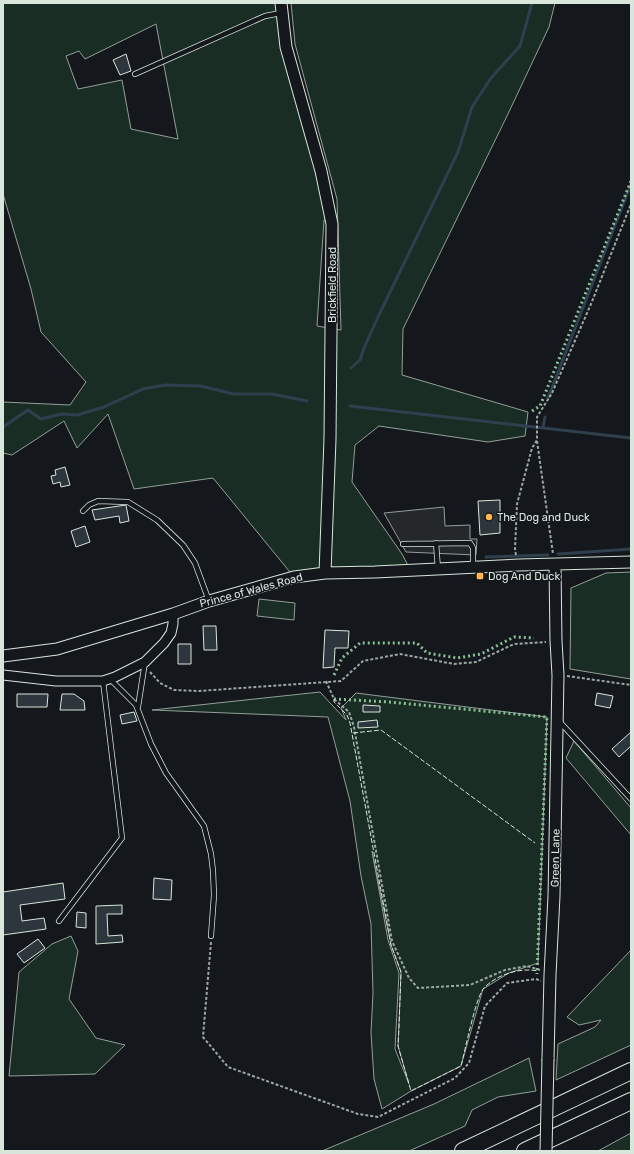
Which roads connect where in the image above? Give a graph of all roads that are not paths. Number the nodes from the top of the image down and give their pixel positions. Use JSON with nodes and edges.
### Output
{"nodes":[{"id":1,"x":281,"y":8,"type":"edge"},
{"id":2,"x":135,"y":74,"type":"dead end"},
{"id":3,"x":83,"y":511,"type":"dead end"},
{"id":4,"x":436,"y":543,"type":"junction"},
{"id":5,"x":404,"y":544,"type":"dead end"},
{"id":6,"x":631,"y":562,"type":"edge"},
{"id":7,"x":554,"y":565,"type":"junction"},
{"id":8,"x":473,"y":567,"type":"junction"},
{"id":9,"x":438,"y":569,"type":"junction"},
{"id":10,"x":325,"y":572,"type":"junction"},
{"id":11,"x":209,"y":601,"type":"junction"},
{"id":12,"x":173,"y":614,"type":"junction"},
{"id":13,"x":3,"y":656,"type":"edge"},
{"id":14,"x":145,"y":662,"type":"junction"},
{"id":15,"x":3,"y":675,"type":"edge"},
{"id":16,"x":106,"y":680,"type":"junction"},
{"id":17,"x":138,"y":707,"type":"junction"},
{"id":18,"x":557,"y":718,"type":"junction"},
{"id":19,"x":631,"y":799,"type":"edge"},
{"id":20,"x":59,"y":921,"type":"dead end"},
{"id":21,"x":211,"y":936,"type":"road end"},
{"id":22,"x":631,"y":1071,"type":"edge"},
{"id":23,"x":631,"y":1101,"type":"edge"},
{"id":24,"x":463,"y":1151,"type":"edge"},
{"id":25,"x":525,"y":1151,"type":"edge"},
{"id":26,"x":546,"y":1151,"type":"edge"}],
"edges":[{"from":1,"to":2,"type":"lane"},
{"from":1,"to":10,"type":"street","name":"Brickfield Road"},
{"from":3,"to":11,"type":"lane"},
{"from":4,"to":5,"type":"lane"},
{"from":4,"to":8,"type":"lane"},
{"from":4,"to":9,"type":"lane"},
{"from":6,"to":7,"type":"street","name":"Prince of Wales Road"},
{"from":7,"to":8,"type":"street","name":"Prince of Wales Road"},
{"from":7,"to":18,"type":"street","name":"Green Lane"},
{"from":8,"to":9,"type":"street","name":"Prince of Wales Road"},
{"from":9,"to":10,"type":"street","name":"Prince of Wales Road"},
{"from":10,"to":11,"type":"street","name":"Prince of Wales Road"},
{"from":11,"to":12,"type":"street","name":"Prince of Wales Road"},
{"from":12,"to":13,"type":"street","name":"Prince of Wales Road"},
{"from":12,"to":14,"type":"street"},
{"from":14,"to":16,"type":"street"},
{"from":14,"to":17,"type":"lane"},
{"from":15,"to":16,"type":"street"},
{"from":16,"to":17,"type":"lane"},
{"from":16,"to":20,"type":"lane"},
{"from":17,"to":21,"type":"lane"},
{"from":18,"to":19,"type":"lane"},
{"from":18,"to":26,"type":"street","name":"Green Lane","bridge":true},
{"from":22,"to":24,"type":"highway"},
{"from":23,"to":25,"type":"highway"}]}
